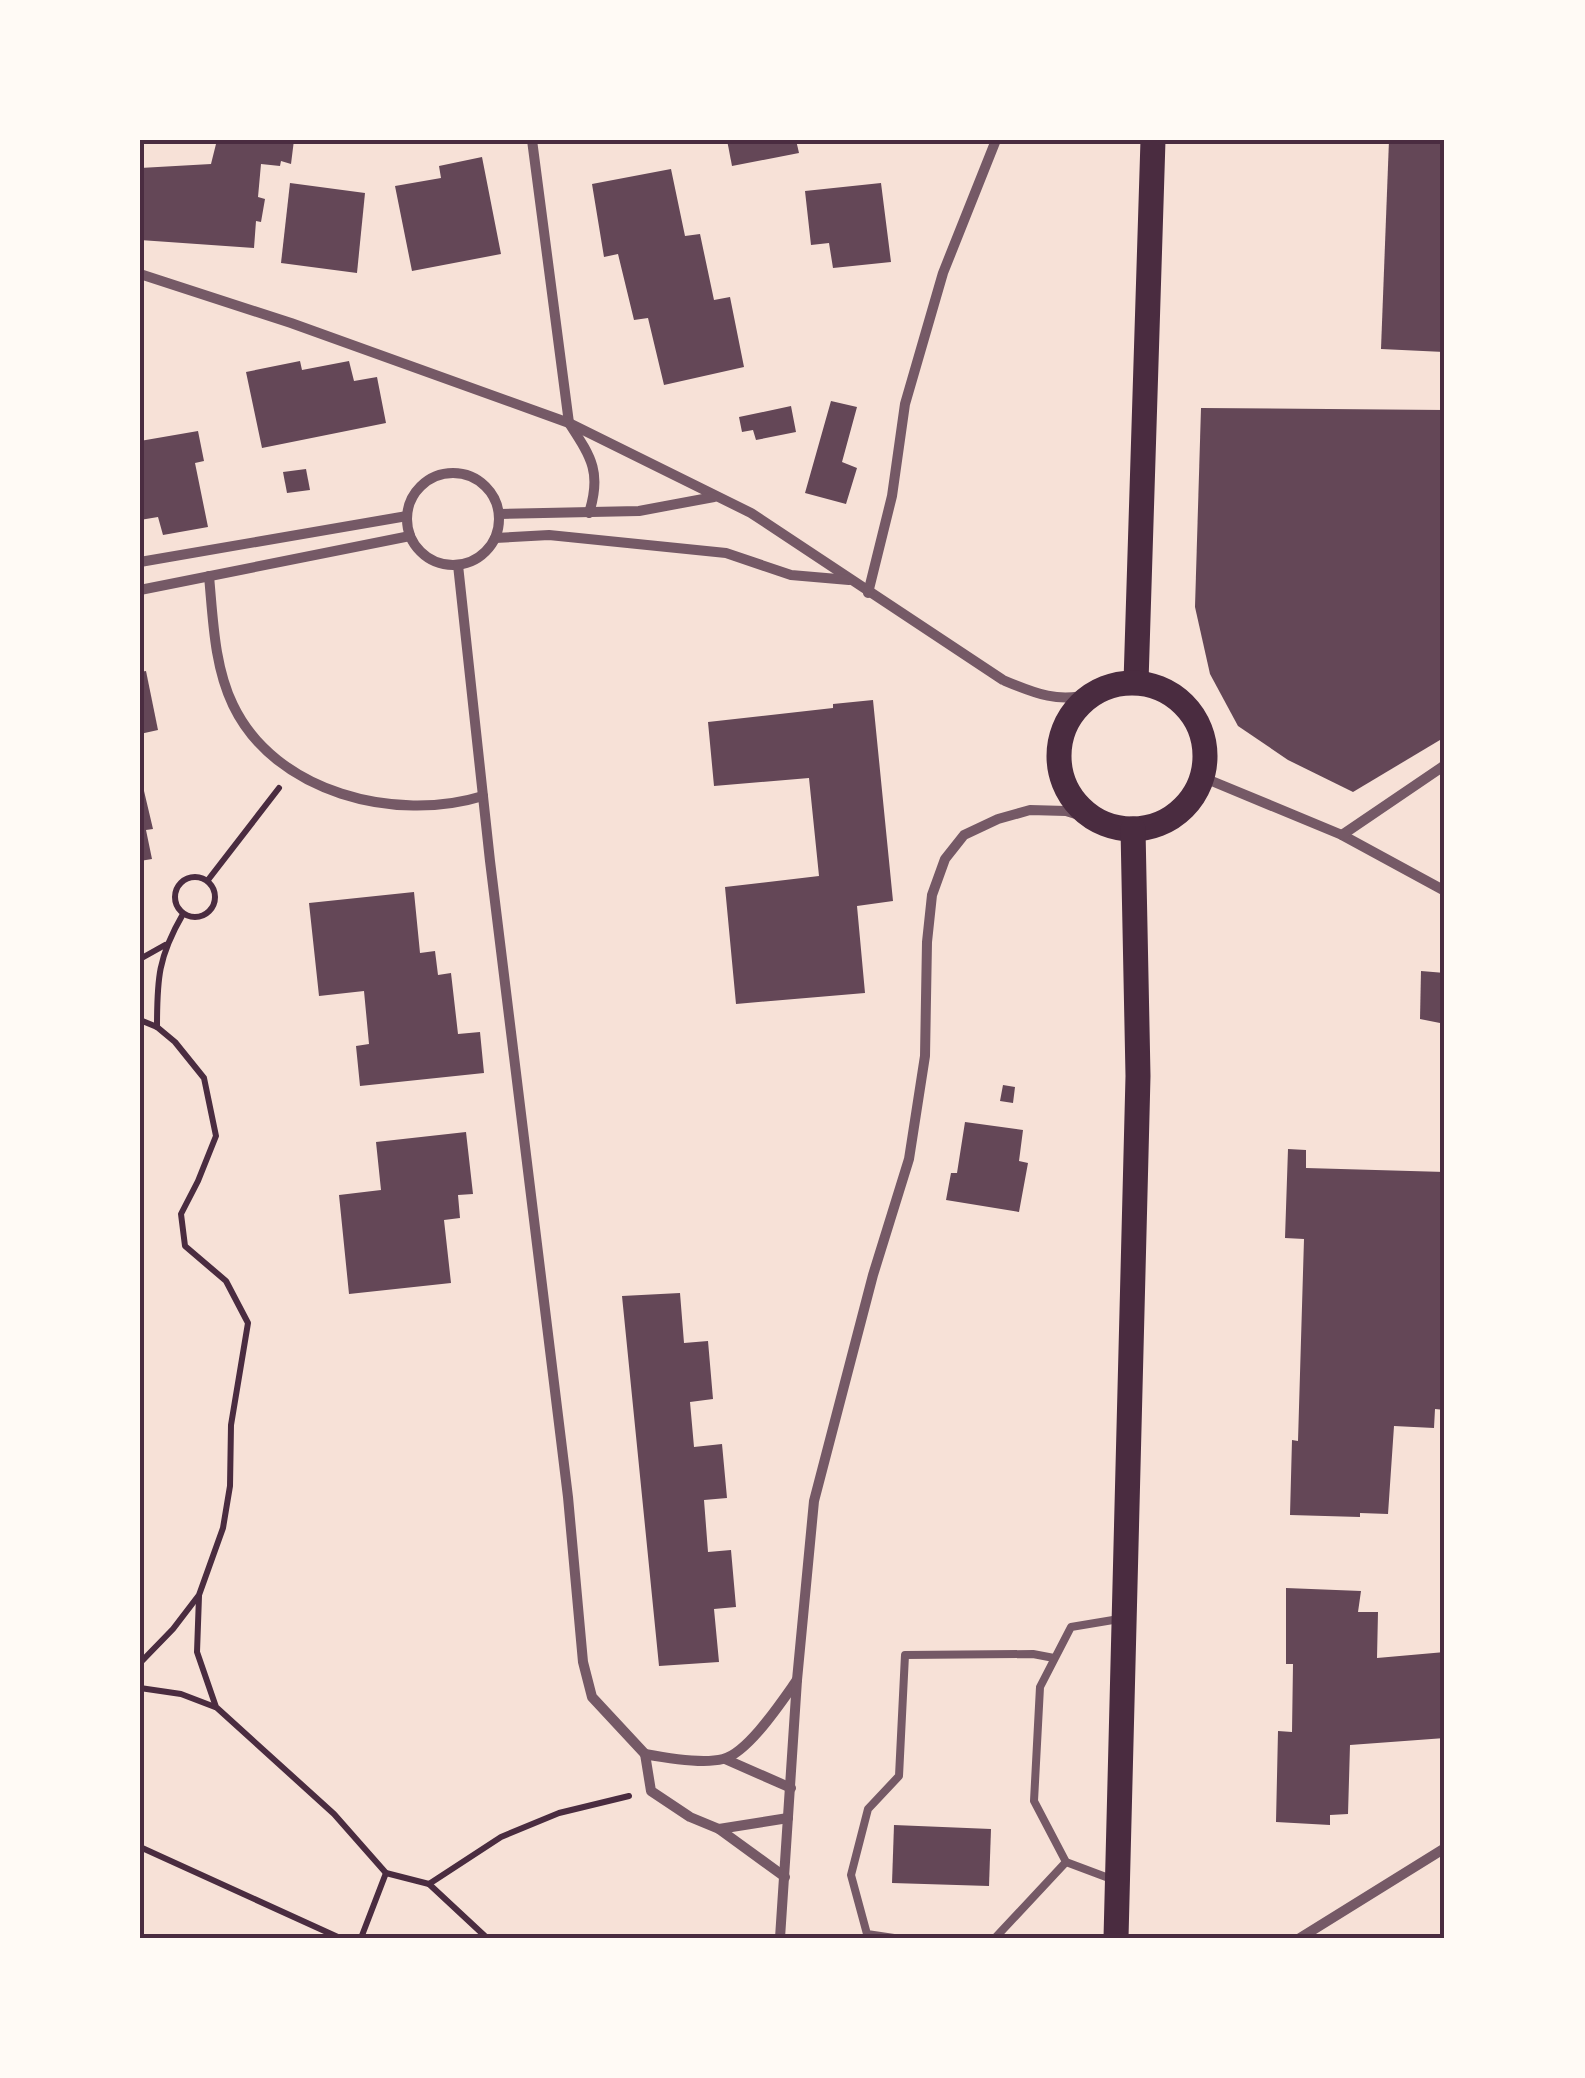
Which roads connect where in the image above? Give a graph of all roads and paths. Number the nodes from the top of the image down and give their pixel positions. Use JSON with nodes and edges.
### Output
{"nodes":[{"id":1,"x":532,"y":140,"type":"edge"},
{"id":2,"x":996,"y":140,"type":"edge"},
{"id":3,"x":1154,"y":140,"type":"edge"},
{"id":4,"x":140,"y":274,"type":"edge"},
{"id":5,"x":568,"y":422,"type":"junction"},
{"id":6,"x":715,"y":497,"type":"junction"},
{"id":7,"x":589,"y":513,"type":"junction"},
{"id":8,"x":500,"y":514,"type":"junction"},
{"id":9,"x":407,"y":516,"type":"junction"},
{"id":10,"x":410,"y":536,"type":"junction"},
{"id":11,"x":495,"y":538,"type":"junction"},
{"id":12,"x":140,"y":562,"type":"edge"},
{"id":13,"x":458,"y":565,"type":"junction"},
{"id":14,"x":208,"y":576,"type":"junction"},
{"id":15,"x":854,"y":580,"type":"junction"},
{"id":16,"x":140,"y":590,"type":"edge"},
{"id":17,"x":868,"y":593,"type":"junction"},
{"id":18,"x":1136,"y":682,"type":"junction"},
{"id":19,"x":1092,"y":693,"type":"junction"},
{"id":20,"x":1445,"y":764,"type":"edge"},
{"id":21,"x":292,"y":771,"type":"junction"},
{"id":22,"x":1202,"y":777,"type":"junction"},
{"id":23,"x":483,"y":796,"type":"junction"},
{"id":24,"x":1095,"y":820,"type":"junction"},
{"id":25,"x":1133,"y":829,"type":"junction"},
{"id":26,"x":1342,"y":835,"type":"junction"},
{"id":27,"x":208,"y":880,"type":"junction"},
{"id":28,"x":1445,"y":891,"type":"edge"},
{"id":29,"x":182,"y":914,"type":"junction"},
{"id":30,"x":165,"y":945,"type":"junction"},
{"id":31,"x":140,"y":959,"type":"edge"},
{"id":32,"x":140,"y":1020,"type":"edge"},
{"id":33,"x":157,"y":1027,"type":"junction"},
{"id":34,"x":199,"y":1595,"type":"junction"},
{"id":35,"x":1124,"y":1618,"type":"junction"},
{"id":36,"x":1054,"y":1658,"type":"junction"},
{"id":37,"x":140,"y":1663,"type":"edge"},
{"id":38,"x":797,"y":1680,"type":"junction"},
{"id":39,"x":140,"y":1688,"type":"edge"},
{"id":40,"x":216,"y":1708,"type":"junction"},
{"id":41,"x":645,"y":1754,"type":"junction"},
{"id":42,"x":726,"y":1759,"type":"junction"},
{"id":43,"x":791,"y":1788,"type":"junction"},
{"id":44,"x":651,"y":1791,"type":"junction"},
{"id":45,"x":788,"y":1818,"type":"junction"},
{"id":46,"x":719,"y":1830,"type":"junction"},
{"id":47,"x":140,"y":1847,"type":"edge"},
{"id":48,"x":1445,"y":1848,"type":"edge"},
{"id":49,"x":1066,"y":1862,"type":"junction"},
{"id":50,"x":386,"y":1873,"type":"junction"},
{"id":51,"x":784,"y":1877,"type":"junction"},
{"id":52,"x":1117,"y":1881,"type":"junction"},
{"id":53,"x":429,"y":1884,"type":"junction"},
{"id":54,"x":340,"y":1938,"type":"edge"},
{"id":55,"x":361,"y":1938,"type":"edge"},
{"id":56,"x":488,"y":1938,"type":"edge"},
{"id":57,"x":780,"y":1938,"type":"edge"},
{"id":58,"x":894,"y":1938,"type":"edge"},
{"id":59,"x":995,"y":1938,"type":"edge"},
{"id":60,"x":1116,"y":1938,"type":"edge"},
{"id":61,"x":1300,"y":1938,"type":"edge"}],
"edges":[{"from":1,"to":5,"type":"street"},
{"from":2,"to":17,"type":"street"},
{"from":3,"to":18,"type":"main road"},
{"from":4,"to":5,"type":"street"},
{"from":5,"to":6,"type":"street"},
{"from":5,"to":7,"type":"street"},
{"from":6,"to":7,"type":"street"},
{"from":6,"to":15,"type":"street"},
{"from":7,"to":8,"type":"street"},
{"from":8,"to":9,"type":"street"},
{"from":8,"to":11,"type":"street"},
{"from":9,"to":10,"type":"street"},
{"from":9,"to":12,"type":"street"},
{"from":10,"to":13,"type":"street"},
{"from":10,"to":14,"type":"street"},
{"from":11,"to":13,"type":"street"},
{"from":11,"to":15,"type":"street"},
{"from":13,"to":23,"type":"street"},
{"from":14,"to":16,"type":"street"},
{"from":14,"to":21,"type":"street"},
{"from":15,"to":17,"type":"street"},
{"from":17,"to":19,"type":"street"},
{"from":18,"to":19,"type":"main road"},
{"from":18,"to":22,"type":"main road"},
{"from":19,"to":24,"type":"main road"},
{"from":20,"to":26,"type":"street"},
{"from":21,"to":23,"type":"street"},
{"from":21,"to":27,"type":"path"},
{"from":22,"to":25,"type":"main road"},
{"from":22,"to":26,"type":"street"},
{"from":23,"to":41,"type":"street"},
{"from":24,"to":25,"type":"main road"},
{"from":24,"to":38,"type":"street"},
{"from":25,"to":35,"type":"main road"},
{"from":26,"to":28,"type":"street"},
{"from":27,"to":29,"type":"path"},
{"from":27,"to":29,"type":"path"},
{"from":29,"to":30,"type":"path"},
{"from":30,"to":31,"type":"path"},
{"from":30,"to":33,"type":"path"},
{"from":32,"to":33,"type":"path"},
{"from":33,"to":34,"type":"path"},
{"from":34,"to":37,"type":"path"},
{"from":34,"to":40,"type":"path"},
{"from":35,"to":36,"type":"lane"},
{"from":35,"to":52,"type":"main road"},
{"from":36,"to":49,"type":"lane"},
{"from":36,"to":58,"type":"lane"},
{"from":38,"to":42,"type":"street"},
{"from":38,"to":43,"type":"street"},
{"from":39,"to":40,"type":"path"},
{"from":40,"to":50,"type":"path"},
{"from":41,"to":42,"type":"street"},
{"from":41,"to":44,"type":"street"},
{"from":42,"to":43,"type":"street"},
{"from":43,"to":45,"type":"street"},
{"from":44,"to":46,"type":"street"},
{"from":44,"to":53,"type":"path"},
{"from":45,"to":46,"type":"street"},
{"from":45,"to":51,"type":"street"},
{"from":46,"to":51,"type":"street"},
{"from":47,"to":54,"type":"path"},
{"from":48,"to":61,"type":"street"},
{"from":49,"to":52,"type":"lane"},
{"from":49,"to":59,"type":"lane"},
{"from":50,"to":53,"type":"path"},
{"from":50,"to":55,"type":"path"},
{"from":51,"to":57,"type":"street"},
{"from":52,"to":60,"type":"main road"},
{"from":53,"to":56,"type":"path"}]}
